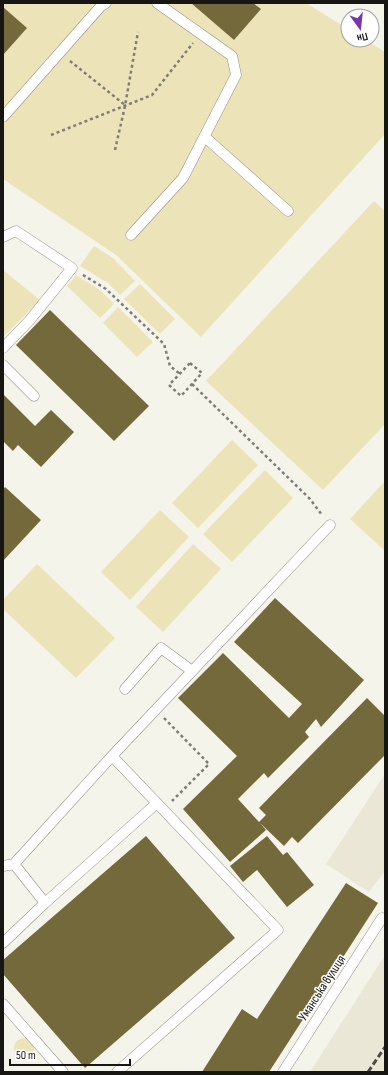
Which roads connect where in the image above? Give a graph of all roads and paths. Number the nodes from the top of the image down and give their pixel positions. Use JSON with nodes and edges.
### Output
{"nodes":[{"id":1,"x":106,"y":3,"type":"edge"},
{"id":2,"x":157,"y":3,"type":"edge"},
{"id":3,"x":138,"y":32,"type":"dead end"},
{"id":4,"x":200,"y":33,"type":"junction"},
{"id":5,"x":60,"y":53,"type":"junction"},
{"id":6,"x":125,"y":106,"type":"junction"},
{"id":7,"x":3,"y":117,"type":"edge"},
{"id":8,"x":51,"y":135,"type":"dead end"},
{"id":9,"x":205,"y":138,"type":"junction"},
{"id":10,"x":115,"y":150,"type":"dead end"},
{"id":11,"x":288,"y":211,"type":"dead end"},
{"id":12,"x":131,"y":235,"type":"dead end"},
{"id":13,"x":3,"y":237,"type":"edge"},
{"id":14,"x":72,"y":268,"type":"junction"},
{"id":15,"x":3,"y":348,"type":"edge"},
{"id":16,"x":3,"y":365,"type":"edge"},
{"id":17,"x":180,"y":374,"type":"junction"},
{"id":18,"x":192,"y":384,"type":"junction"},
{"id":19,"x":34,"y":396,"type":"dead end"},
{"id":20,"x":330,"y":525,"type":"joint"},
{"id":21,"x":192,"y":671,"type":"junction"},
{"id":22,"x":124,"y":689,"type":"dead end"},
{"id":23,"x":156,"y":709,"type":"junction"},
{"id":24,"x":112,"y":756,"type":"junction"},
{"id":25,"x":160,"y":806,"type":"junction"},
{"id":26,"x":14,"y":864,"type":"junction"},
{"id":27,"x":3,"y":866,"type":"edge"},
{"id":28,"x":45,"y":902,"type":"junction"},
{"id":29,"x":382,"y":918,"type":"dead end"},
{"id":30,"x":3,"y":943,"type":"edge"},
{"id":31,"x":3,"y":1004,"type":"edge"},
{"id":32,"x":64,"y":1072,"type":"edge"},
{"id":33,"x":117,"y":1072,"type":"edge"},
{"id":34,"x":283,"y":1072,"type":"edge"}],
"edges":[{"from":1,"to":5,"type":"lane"},
{"from":2,"to":4,"type":"lane"},
{"from":3,"to":6,"type":"path"},
{"from":4,"to":6,"type":"path"},
{"from":4,"to":9,"type":"lane"},
{"from":5,"to":6,"type":"path"},
{"from":5,"to":7,"type":"lane"},
{"from":6,"to":8,"type":"path"},
{"from":6,"to":10,"type":"path"},
{"from":9,"to":11,"type":"lane"},
{"from":9,"to":12,"type":"lane"},
{"from":13,"to":14,"type":"lane"},
{"from":14,"to":15,"type":"lane"},
{"from":14,"to":17,"type":"path"},
{"from":16,"to":19,"type":"lane"},
{"from":17,"to":18,"type":"path"},
{"from":17,"to":18,"type":"path"},
{"from":18,"to":20,"type":"path"},
{"from":20,"to":21,"type":"lane"},
{"from":21,"to":22,"type":"lane"},
{"from":21,"to":23,"type":"lane"},
{"from":23,"to":24,"type":"lane"},
{"from":23,"to":25,"type":"path"},
{"from":24,"to":25,"type":"lane"},
{"from":24,"to":26,"type":"lane"},
{"from":25,"to":28,"type":"lane"},
{"from":25,"to":33,"type":"lane"},
{"from":26,"to":27,"type":"lane"},
{"from":26,"to":28,"type":"lane"},
{"from":28,"to":30,"type":"lane"},
{"from":29,"to":34,"type":"lane","name":"Уманська вулиця"},
{"from":31,"to":32,"type":"lane"}]}
